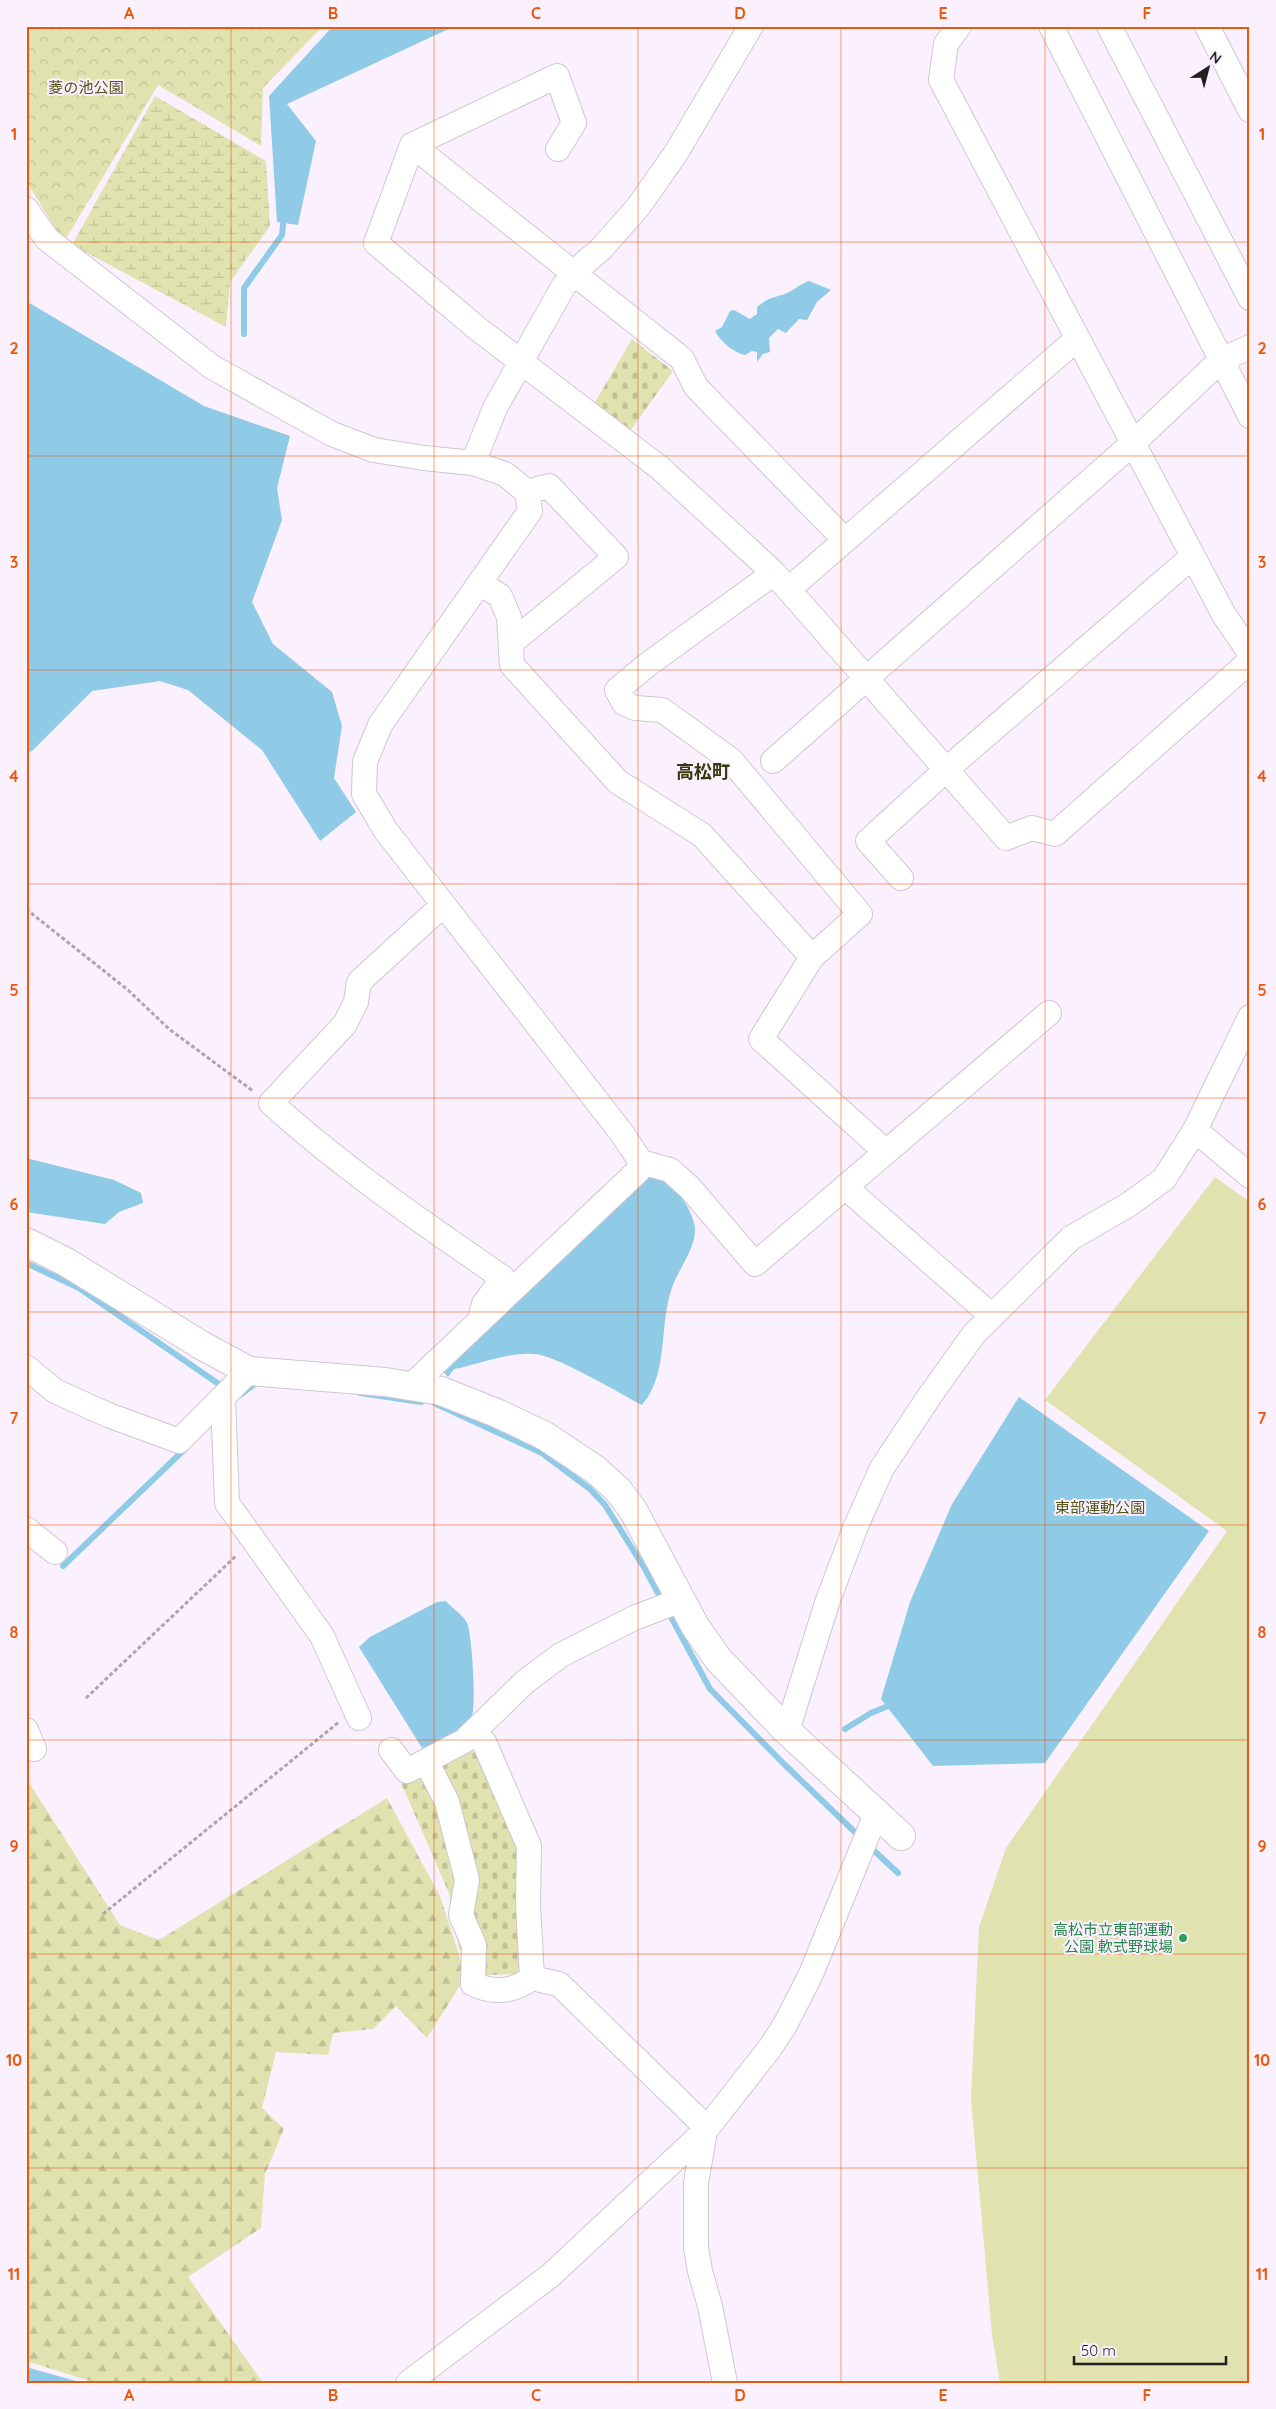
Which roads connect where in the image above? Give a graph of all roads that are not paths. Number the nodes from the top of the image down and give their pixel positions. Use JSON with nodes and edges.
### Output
{"nodes":[{"id":1,"x":751,"y":26,"type":"edge"},
{"id":2,"x":959,"y":26,"type":"edge"},
{"id":3,"x":1051,"y":26,"type":"edge"},
{"id":4,"x":1109,"y":26,"type":"edge"},
{"id":5,"x":1207,"y":26,"type":"edge"},
{"id":6,"x":1250,"y":110,"type":"edge"},
{"id":7,"x":412,"y":145,"type":"junction"},
{"id":8,"x":558,"y":150,"type":"dead end"},
{"id":9,"x":26,"y":209,"type":"edge"},
{"id":10,"x":573,"y":274,"type":"junction"},
{"id":11,"x":1250,"y":298,"type":"edge"},
{"id":12,"x":1077,"y":339,"type":"junction"},
{"id":13,"x":1250,"y":347,"type":"edge"},
{"id":14,"x":1221,"y":360,"type":"junction"},
{"id":15,"x":520,"y":362,"type":"junction"},
{"id":16,"x":1250,"y":416,"type":"edge"},
{"id":17,"x":1132,"y":444,"type":"junction"},
{"id":18,"x":473,"y":463,"type":"junction"},
{"id":19,"x":527,"y":492,"type":"junction"},
{"id":20,"x":845,"y":540,"type":"junction"},
{"id":21,"x":1193,"y":556,"type":"junction"},
{"id":22,"x":782,"y":581,"type":"junction"},
{"id":23,"x":480,"y":583,"type":"junction"},
{"id":24,"x":511,"y":643,"type":"junction"},
{"id":25,"x":1250,"y":653,"type":"edge"},
{"id":26,"x":1250,"y":661,"type":"edge"},
{"id":27,"x":865,"y":678,"type":"junction"},
{"id":28,"x":773,"y":761,"type":"dead end"},
{"id":29,"x":947,"y":769,"type":"junction"},
{"id":30,"x":901,"y":878,"type":"dead end"},
{"id":31,"x":443,"y":905,"type":"junction"},
{"id":32,"x":812,"y":957,"type":"junction"},
{"id":33,"x":1049,"y":1013,"type":"dead end"},
{"id":34,"x":1250,"y":1017,"type":"edge"},
{"id":35,"x":1196,"y":1130,"type":"junction"},
{"id":36,"x":886,"y":1152,"type":"junction"},
{"id":37,"x":641,"y":1162,"type":"junction"},
{"id":38,"x":1250,"y":1176,"type":"edge"},
{"id":39,"x":845,"y":1187,"type":"junction"},
{"id":40,"x":26,"y":1242,"type":"edge"},
{"id":41,"x":992,"y":1316,"type":"junction"},
{"id":42,"x":479,"y":1322,"type":"junction"},
{"id":43,"x":26,"y":1367,"type":"edge"},
{"id":44,"x":250,"y":1371,"type":"junction"},
{"id":45,"x":411,"y":1386,"type":"junction"},
{"id":46,"x":223,"y":1398,"type":"junction"},
{"id":47,"x":26,"y":1529,"type":"edge"},
{"id":48,"x":55,"y":1552,"type":"dead end"},
{"id":49,"x":681,"y":1600,"type":"junction"},
{"id":50,"x":357,"y":1714,"type":"road end"},
{"id":51,"x":787,"y":1731,"type":"junction"},
{"id":52,"x":472,"y":1734,"type":"junction"},
{"id":53,"x":391,"y":1750,"type":"dead end"},
{"id":54,"x":426,"y":1761,"type":"junction"},
{"id":55,"x":876,"y":1814,"type":"junction"},
{"id":56,"x":901,"y":1836,"type":"dead end"},
{"id":57,"x":532,"y":1978,"type":"junction"},
{"id":58,"x":706,"y":2129,"type":"junction"},
{"id":59,"x":408,"y":2383,"type":"edge"},
{"id":60,"x":725,"y":2383,"type":"edge"}],
"edges":[{"from":1,"to":10,"type":"street"},
{"from":2,"to":12,"type":"street"},
{"from":3,"to":14,"type":"street"},
{"from":4,"to":11,"type":"street"},
{"from":5,"to":6,"type":"street"},
{"from":7,"to":8,"type":"street"},
{"from":7,"to":10,"type":"street"},
{"from":7,"to":15,"type":"street"},
{"from":9,"to":18,"type":"street"},
{"from":10,"to":15,"type":"street"},
{"from":10,"to":20,"type":"street"},
{"from":12,"to":17,"type":"street"},
{"from":12,"to":20,"type":"street"},
{"from":13,"to":14,"type":"street"},
{"from":14,"to":16,"type":"street"},
{"from":14,"to":17,"type":"street"},
{"from":15,"to":18,"type":"street"},
{"from":15,"to":22,"type":"street"},
{"from":17,"to":21,"type":"street"},
{"from":17,"to":27,"type":"street"},
{"from":18,"to":19,"type":"street"},
{"from":19,"to":23,"type":"street"},
{"from":19,"to":24,"type":"street"},
{"from":20,"to":22,"type":"street"},
{"from":21,"to":25,"type":"street"},
{"from":21,"to":29,"type":"street"},
{"from":22,"to":27,"type":"street"},
{"from":22,"to":32,"type":"street"},
{"from":23,"to":24,"type":"street"},
{"from":23,"to":31,"type":"street"},
{"from":24,"to":32,"type":"street"},
{"from":26,"to":29,"type":"street"},
{"from":27,"to":28,"type":"street"},
{"from":27,"to":29,"type":"street"},
{"from":29,"to":30,"type":"street"},
{"from":31,"to":37,"type":"street"},
{"from":31,"to":42,"type":"street"},
{"from":32,"to":36,"type":"street"},
{"from":33,"to":36,"type":"street"},
{"from":34,"to":35,"type":"street"},
{"from":35,"to":38,"type":"street"},
{"from":35,"to":41,"type":"street"},
{"from":36,"to":39,"type":"street"},
{"from":37,"to":39,"type":"street"},
{"from":37,"to":42,"type":"street"},
{"from":39,"to":41,"type":"street"},
{"from":40,"to":44,"type":"street"},
{"from":41,"to":51,"type":"street"},
{"from":42,"to":45,"type":"street"},
{"from":43,"to":46,"type":"street"},
{"from":44,"to":45,"type":"street"},
{"from":44,"to":46,"type":"street"},
{"from":45,"to":49,"type":"street"},
{"from":46,"to":50,"type":"street"},
{"from":47,"to":48,"type":"street"},
{"from":49,"to":51,"type":"street"},
{"from":49,"to":52,"type":"street"},
{"from":51,"to":55,"type":"street"},
{"from":52,"to":54,"type":"street"},
{"from":52,"to":57,"type":"street"},
{"from":53,"to":54,"type":"street"},
{"from":54,"to":57,"type":"street"},
{"from":55,"to":56,"type":"street"},
{"from":55,"to":58,"type":"street"},
{"from":57,"to":58,"type":"street"},
{"from":58,"to":59,"type":"street"},
{"from":58,"to":60,"type":"street"}]}
